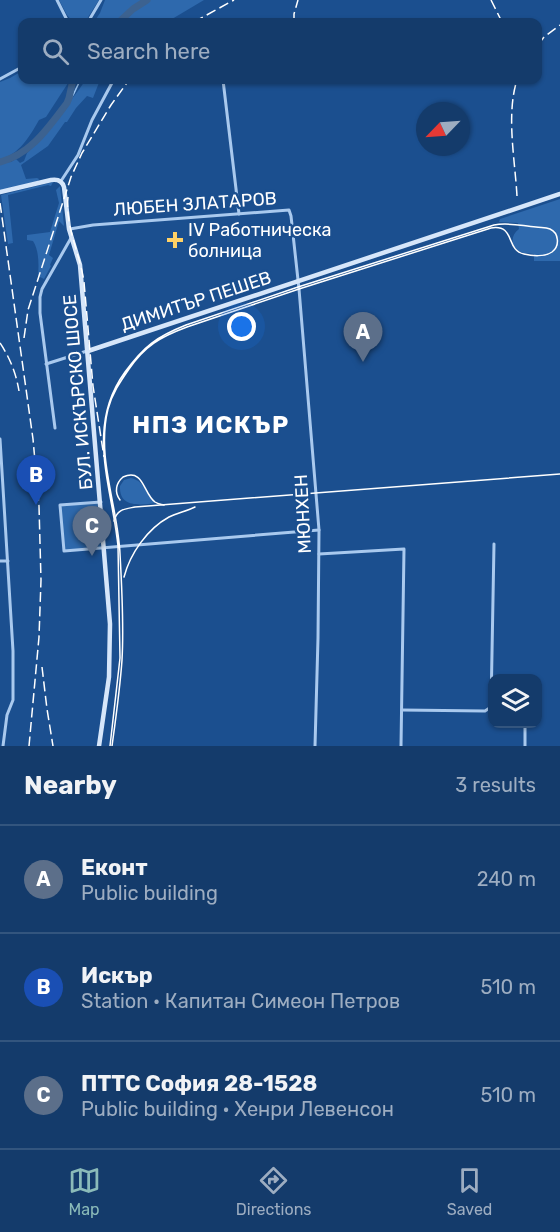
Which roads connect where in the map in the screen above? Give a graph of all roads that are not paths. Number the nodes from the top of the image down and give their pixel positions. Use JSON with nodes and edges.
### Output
{"nodes":[{"id":1,"x":57,"y":0,"type":"edge"},
{"id":2,"x":101,"y":0,"type":"edge"},
{"id":3,"x":66,"y":18,"type":"edge"},
{"id":4,"x":90,"y":18,"type":"edge"},
{"id":5,"x":18,"y":69,"type":"edge"},
{"id":6,"x":0,"y":79,"type":"edge"},
{"id":7,"x":111,"y":84,"type":"edge"},
{"id":8,"x":223,"y":84,"type":"edge"},
{"id":9,"x":61,"y":182,"type":"junction"},
{"id":10,"x":0,"y":192,"type":"edge"},
{"id":11,"x":560,"y":194,"type":"edge"},
{"id":12,"x":239,"y":214,"type":"junction"},
{"id":13,"x":69,"y":229,"type":"junction"},
{"id":14,"x":71,"y":238,"type":"junction"},
{"id":15,"x":298,"y":281,"type":"junction"},
{"id":16,"x":88,"y":351,"type":"junction"},
{"id":17,"x":46,"y":364,"type":"junction"},
{"id":18,"x":55,"y":428,"type":"dead end"},
{"id":19,"x":0,"y":439,"type":"edge"},
{"id":20,"x":101,"y":502,"type":"junction"},
{"id":21,"x":319,"y":531,"type":"junction"},
{"id":22,"x":494,"y":544,"type":"dead end"},
{"id":23,"x":105,"y":548,"type":"junction"},
{"id":24,"x":319,"y":554,"type":"junction"},
{"id":25,"x":0,"y":561,"type":"edge"},
{"id":26,"x":8,"y":561,"type":"junction"},
{"id":27,"x":402,"y":710,"type":"junction"},
{"id":28,"x":525,"y":728,"type":"edge"},
{"id":29,"x":3,"y":746,"type":"edge"},
{"id":30,"x":99,"y":746,"type":"edge"},
{"id":31,"x":315,"y":746,"type":"edge"},
{"id":32,"x":401,"y":746,"type":"edge"},
{"id":33,"x":525,"y":746,"type":"edge"}],
"edges":[{"from":1,"to":3,"type":"street"},
{"from":2,"to":4,"type":"street"},
{"from":5,"to":6,"type":"street"},
{"from":7,"to":9,"type":"street"},
{"from":8,"to":12,"type":"street"},
{"from":9,"to":10,"type":"main road"},
{"from":9,"to":13,"type":"main road","name":"БУЛ. ИСКЪРСКО ШОСЕ"},
{"from":11,"to":15,"type":"main road","name":"ДИМИТЪР ПЕШЕВ"},
{"from":12,"to":13,"type":"street","name":"ЛЮБЕН ЗЛАТАРОВ"},
{"from":12,"to":15,"type":"street","name":"ЛЮБЕН ЗЛАТАРОВ"},
{"from":13,"to":14,"type":"main road","name":"БУЛ. ИСКЪРСКО ШОСЕ"},
{"from":14,"to":16,"type":"main road","name":"БУЛ. ИСКЪРСКО ШОСЕ"},
{"from":14,"to":17,"type":"street"},
{"from":15,"to":16,"type":"main road","name":"ДИМИТЪР ПЕШЕВ"},
{"from":15,"to":21,"type":"street","name":"МЮНХЕН"},
{"from":16,"to":17,"type":"street","name":"ДИМИТЪР ПЕШЕВ"},
{"from":16,"to":20,"type":"main road","name":"БУЛ. ИСКЪРСКО ШОСЕ"},
{"from":17,"to":18,"type":"street"},
{"from":19,"to":26,"type":"street"},
{"from":20,"to":23,"type":"main road","name":"БУЛ. ИСКЪРСКО ШОСЕ"},
{"from":20,"to":23,"type":"street"},
{"from":21,"to":23,"type":"street"},
{"from":21,"to":24,"type":"street","name":"МЮНХЕН"},
{"from":22,"to":27,"type":"street"},
{"from":23,"to":30,"type":"main road","name":"БУЛ. ИСКЪРСКО ШОСЕ"},
{"from":24,"to":27,"type":"street"},
{"from":24,"to":31,"type":"street","name":"МЮНХЕН"},
{"from":25,"to":26,"type":"street"},
{"from":26,"to":29,"type":"street"},
{"from":27,"to":32,"type":"street"},
{"from":28,"to":33,"type":"street"}]}
